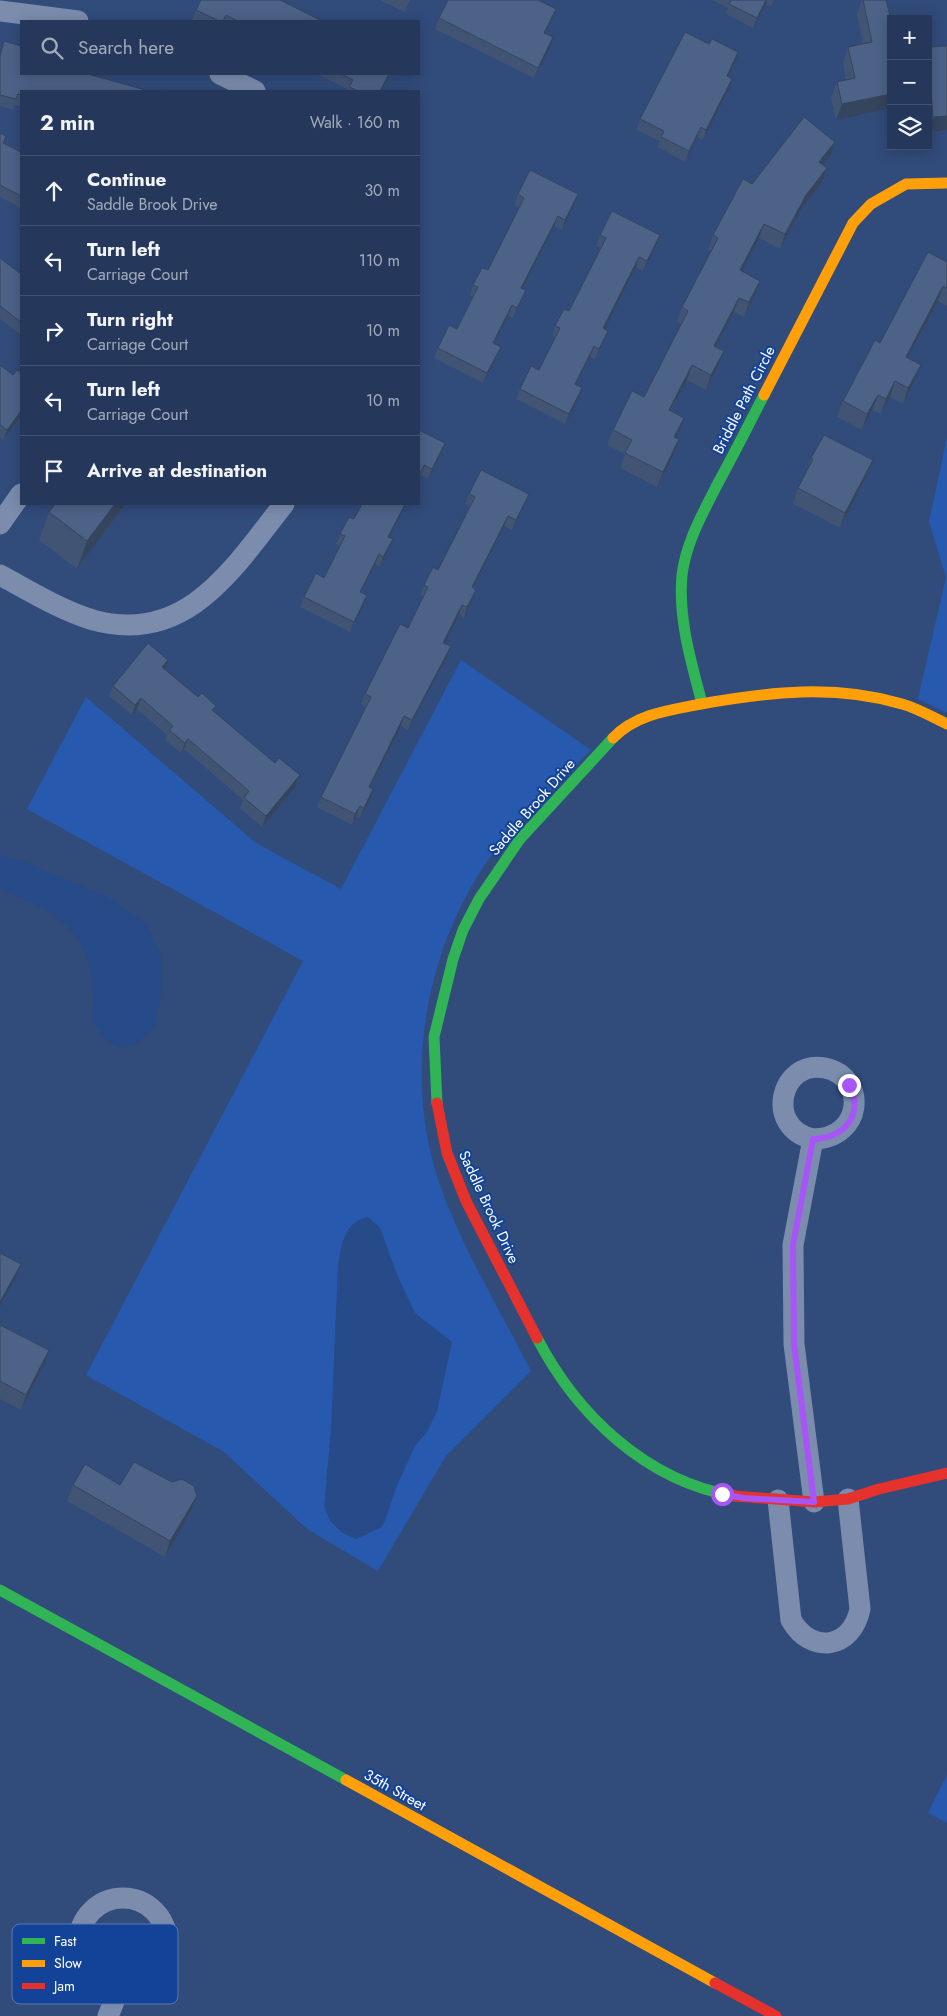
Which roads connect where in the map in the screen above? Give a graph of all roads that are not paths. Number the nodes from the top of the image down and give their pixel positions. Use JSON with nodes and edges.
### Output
{"nodes":[{"id":1,"x":0,"y":11,"type":"edge"},
{"id":2,"x":70,"y":20,"type":"edge"},
{"id":3,"x":222,"y":75,"type":"edge"},
{"id":4,"x":252,"y":90,"type":"edge"},
{"id":5,"x":947,"y":184,"type":"edge"},
{"id":6,"x":20,"y":495,"type":"edge"},
{"id":7,"x":283,"y":505,"type":"edge"},
{"id":8,"x":0,"y":524,"type":"edge"},
{"id":9,"x":0,"y":575,"type":"edge"},
{"id":10,"x":702,"y":703,"type":"junction"},
{"id":11,"x":947,"y":724,"type":"edge"},
{"id":12,"x":813,"y":1139,"type":"dead end"},
{"id":13,"x":947,"y":1473,"type":"edge"},
{"id":14,"x":848,"y":1499,"type":"junction"},
{"id":15,"x":778,"y":1500,"type":"junction"},
{"id":16,"x":814,"y":1502,"type":"junction"},
{"id":17,"x":0,"y":1590,"type":"edge"},
{"id":18,"x":83,"y":1924,"type":"edge"},
{"id":19,"x":164,"y":1924,"type":"edge"},
{"id":20,"x":113,"y":2004,"type":"edge"},
{"id":21,"x":108,"y":2016,"type":"edge"},
{"id":22,"x":776,"y":2016,"type":"edge"}],
"edges":[{"from":1,"to":2,"type":"street"},
{"from":3,"to":4,"type":"street"},
{"from":5,"to":10,"type":"street","name":"Briddle Path Circle"},
{"from":6,"to":8,"type":"street"},
{"from":7,"to":9,"type":"street"},
{"from":10,"to":11,"type":"street","name":"Saddle Brook Drive"},
{"from":10,"to":15,"type":"street","name":"Saddle Brook Drive"},
{"from":12,"to":16,"type":"street"},
{"from":13,"to":14,"type":"street","name":"Saddle Brook Drive"},
{"from":14,"to":15,"type":"street"},
{"from":14,"to":16,"type":"street","name":"Saddle Brook Drive"},
{"from":15,"to":16,"type":"street","name":"Saddle Brook Drive"},
{"from":17,"to":22,"type":"street","name":"35th Street"},
{"from":18,"to":19,"type":"street"},
{"from":20,"to":21,"type":"street"}]}
